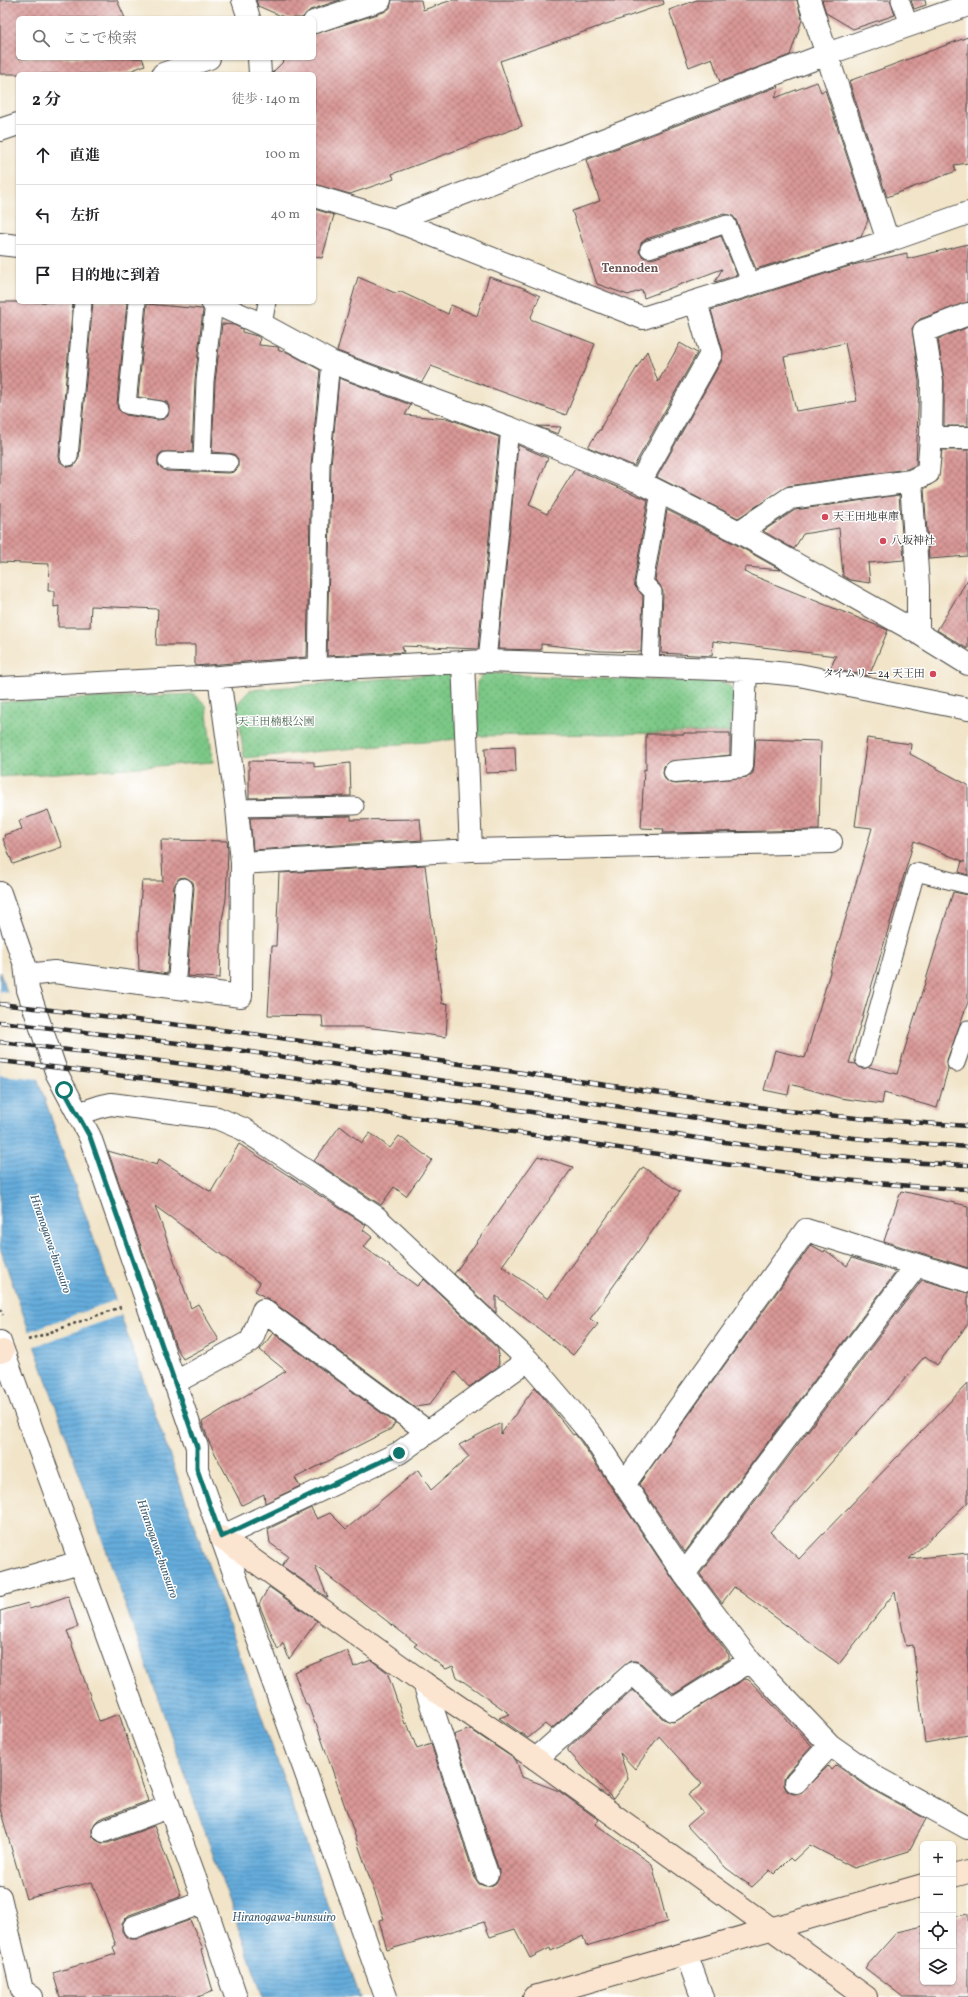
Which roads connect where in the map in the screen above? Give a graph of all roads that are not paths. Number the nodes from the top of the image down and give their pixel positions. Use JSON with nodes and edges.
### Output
{"nodes":[{"id":1,"x":242,"y":0,"type":"edge"},
{"id":2,"x":378,"y":0,"type":"edge"},
{"id":3,"x":809,"y":0,"type":"edge"},
{"id":4,"x":900,"y":0,"type":"edge"},
{"id":5,"x":968,"y":5,"type":"edge"},
{"id":6,"x":248,"y":16,"type":"edge"},
{"id":7,"x":316,"y":21,"type":"edge"},
{"id":8,"x":909,"y":24,"type":"junction"},
{"id":9,"x":827,"y":54,"type":"junction"},
{"id":10,"x":203,"y":60,"type":"edge"},
{"id":11,"x":259,"y":60,"type":"edge"},
{"id":12,"x":168,"y":72,"type":"edge"},
{"id":13,"x":260,"y":72,"type":"edge"},
{"id":14,"x":16,"y":125,"type":"edge"},
{"id":15,"x":0,"y":130,"type":"edge"},
{"id":16,"x":316,"y":197,"type":"edge"},
{"id":17,"x":968,"y":213,"type":"edge"},
{"id":18,"x":394,"y":220,"type":"junction"},
{"id":19,"x":888,"y":241,"type":"junction"},
{"id":20,"x":0,"y":244,"type":"edge"},
{"id":21,"x":16,"y":246,"type":"edge"},
{"id":22,"x":649,"y":249,"type":"dead end"},
{"id":23,"x":751,"y":284,"type":"junction"},
{"id":24,"x":696,"y":302,"type":"junction"},
{"id":25,"x":83,"y":304,"type":"edge"},
{"id":26,"x":137,"y":304,"type":"edge"},
{"id":27,"x":213,"y":304,"type":"edge"},
{"id":28,"x":217,"y":304,"type":"edge"},
{"id":29,"x":267,"y":304,"type":"edge"},
{"id":30,"x":968,"y":314,"type":"edge"},
{"id":31,"x":264,"y":325,"type":"junction"},
{"id":32,"x":331,"y":362,"type":"junction"},
{"id":33,"x":160,"y":410,"type":"dead end"},
{"id":34,"x":510,"y":428,"type":"junction"},
{"id":35,"x":931,"y":438,"type":"junction"},
{"id":36,"x":968,"y":438,"type":"edge"},
{"id":37,"x":69,"y":457,"type":"dead end"},
{"id":38,"x":167,"y":461,"type":"dead end"},
{"id":39,"x":202,"y":461,"type":"junction"},
{"id":40,"x":229,"y":463,"type":"dead end"},
{"id":41,"x":911,"y":481,"type":"junction"},
{"id":42,"x":640,"y":482,"type":"junction"},
{"id":43,"x":660,"y":492,"type":"junction"},
{"id":44,"x":739,"y":532,"type":"junction"},
{"id":45,"x":918,"y":633,"type":"junction"},
{"id":46,"x":487,"y":661,"type":"junction"},
{"id":47,"x":463,"y":662,"type":"junction"},
{"id":48,"x":968,"y":664,"type":"edge"},
{"id":49,"x":650,"y":666,"type":"junction"},
{"id":50,"x":317,"y":669,"type":"junction"},
{"id":51,"x":746,"y":670,"type":"junction"},
{"id":52,"x":219,"y":677,"type":"junction"},
{"id":53,"x":0,"y":688,"type":"edge"},
{"id":54,"x":968,"y":709,"type":"edge"},
{"id":55,"x":675,"y":772,"type":"dead end"},
{"id":56,"x":355,"y":806,"type":"dead end"},
{"id":57,"x":237,"y":808,"type":"junction"},
{"id":58,"x":831,"y":842,"type":"dead end"},
{"id":59,"x":471,"y":850,"type":"junction"},
{"id":60,"x":242,"y":863,"type":"junction"},
{"id":61,"x":968,"y":885,"type":"edge"},
{"id":62,"x":184,"y":887,"type":"dead end"},
{"id":63,"x":0,"y":893,"type":"edge"},
{"id":64,"x":27,"y":975,"type":"junction"},
{"id":65,"x":176,"y":989,"type":"junction"},
{"id":66,"x":968,"y":1029,"type":"edge"},
{"id":67,"x":864,"y":1059,"type":"dead end"},
{"id":68,"x":956,"y":1063,"type":"dead end"},
{"id":69,"x":78,"y":1114,"type":"junction"},
{"id":70,"x":917,"y":1265,"type":"junction"},
{"id":71,"x":968,"y":1281,"type":"edge"},
{"id":72,"x":6,"y":1347,"type":"edge"},
{"id":73,"x":528,"y":1360,"type":"junction"},
{"id":74,"x":174,"y":1383,"type":"junction"},
{"id":75,"x":428,"y":1432,"type":"junction"},
{"id":76,"x":625,"y":1484,"type":"junction"},
{"id":77,"x":221,"y":1537,"type":"junction"},
{"id":78,"x":80,"y":1562,"type":"junction"},
{"id":79,"x":684,"y":1574,"type":"junction"},
{"id":80,"x":0,"y":1586,"type":"edge"},
{"id":81,"x":750,"y":1661,"type":"junction"},
{"id":82,"x":424,"y":1683,"type":"junction"},
{"id":83,"x":830,"y":1745,"type":"junction"},
{"id":84,"x":536,"y":1759,"type":"junction"},
{"id":85,"x":796,"y":1782,"type":"dead end"},
{"id":86,"x":169,"y":1807,"type":"junction"},
{"id":87,"x":968,"y":1828,"type":"edge"},
{"id":88,"x":104,"y":1831,"type":"dead end"},
{"id":89,"x":968,"y":1872,"type":"edge"},
{"id":90,"x":487,"y":1874,"type":"dead end"},
{"id":91,"x":956,"y":1875,"type":"edge"},
{"id":92,"x":920,"y":1886,"type":"edge"},
{"id":93,"x":0,"y":1897,"type":"edge"},
{"id":94,"x":204,"y":1902,"type":"junction"},
{"id":95,"x":134,"y":1927,"type":"dead end"},
{"id":96,"x":771,"y":1929,"type":"junction"},
{"id":97,"x":686,"y":1953,"type":"junction"},
{"id":98,"x":32,"y":1997,"type":"edge"},
{"id":99,"x":236,"y":1997,"type":"edge"},
{"id":100,"x":386,"y":1997,"type":"edge"},
{"id":101,"x":534,"y":1997,"type":"edge"},
{"id":102,"x":702,"y":1997,"type":"edge"},
{"id":103,"x":866,"y":1997,"type":"edge"}],
"edges":[{"from":1,"to":6,"type":"street"},
{"from":2,"to":7,"type":"street"},
{"from":3,"to":9,"type":"street"},
{"from":4,"to":8,"type":"lane"},
{"from":5,"to":8,"type":"street"},
{"from":8,"to":9,"type":"street"},
{"from":9,"to":18,"type":"street"},
{"from":9,"to":19,"type":"street"},
{"from":10,"to":12,"type":"street"},
{"from":11,"to":13,"type":"street"},
{"from":14,"to":15,"type":"street"},
{"from":16,"to":18,"type":"street"},
{"from":17,"to":19,"type":"street"},
{"from":18,"to":24,"type":"street"},
{"from":19,"to":23,"type":"street"},
{"from":20,"to":21,"type":"street"},
{"from":22,"to":23,"type":"lane"},
{"from":23,"to":24,"type":"street"},
{"from":24,"to":42,"type":"street"},
{"from":25,"to":37,"type":"lane"},
{"from":26,"to":33,"type":"lane"},
{"from":27,"to":39,"type":"lane"},
{"from":28,"to":31,"type":"street"},
{"from":29,"to":31,"type":"lane"},
{"from":30,"to":35,"type":"street"},
{"from":31,"to":32,"type":"street"},
{"from":32,"to":34,"type":"street"},
{"from":32,"to":50,"type":"lane"},
{"from":34,"to":42,"type":"street"},
{"from":34,"to":46,"type":"lane"},
{"from":35,"to":36,"type":"street"},
{"from":35,"to":41,"type":"street"},
{"from":38,"to":39,"type":"lane"},
{"from":39,"to":40,"type":"lane"},
{"from":41,"to":44,"type":"street"},
{"from":41,"to":45,"type":"street"},
{"from":42,"to":43,"type":"street"},
{"from":43,"to":44,"type":"street"},
{"from":43,"to":49,"type":"lane"},
{"from":44,"to":45,"type":"street"},
{"from":45,"to":48,"type":"street"},
{"from":46,"to":47,"type":"street"},
{"from":46,"to":49,"type":"street"},
{"from":47,"to":50,"type":"street"},
{"from":47,"to":59,"type":"street"},
{"from":49,"to":51,"type":"street"},
{"from":50,"to":52,"type":"street"},
{"from":51,"to":54,"type":"street"},
{"from":51,"to":55,"type":"street"},
{"from":52,"to":53,"type":"street"},
{"from":52,"to":57,"type":"street"},
{"from":56,"to":57,"type":"lane"},
{"from":57,"to":60,"type":"street"},
{"from":58,"to":59,"type":"street"},
{"from":59,"to":60,"type":"street"},
{"from":60,"to":65,"type":"street"},
{"from":61,"to":67,"type":"lane"},
{"from":62,"to":65,"type":"lane"},
{"from":63,"to":64,"type":"street"},
{"from":64,"to":65,"type":"street"},
{"from":64,"to":69,"type":"street"},
{"from":66,"to":68,"type":"lane"},
{"from":69,"to":73,"type":"street"},
{"from":69,"to":74,"type":"street"},
{"from":70,"to":71,"type":"street"},
{"from":70,"to":76,"type":"street"},
{"from":70,"to":79,"type":"street"},
{"from":72,"to":78,"type":"street"},
{"from":73,"to":75,"type":"street"},
{"from":73,"to":76,"type":"street"},
{"from":74,"to":75,"type":"street"},
{"from":74,"to":77,"type":"street"},
{"from":75,"to":77,"type":"street"},
{"from":76,"to":79,"type":"street"},
{"from":77,"to":82,"type":"street"},
{"from":77,"to":100,"type":"street"},
{"from":78,"to":80,"type":"street"},
{"from":78,"to":86,"type":"street"},
{"from":79,"to":81,"type":"street"},
{"from":81,"to":83,"type":"street"},
{"from":81,"to":84,"type":"street"},
{"from":82,"to":84,"type":"street"},
{"from":82,"to":90,"type":"street"},
{"from":83,"to":85,"type":"street"},
{"from":83,"to":87,"type":"street"},
{"from":84,"to":96,"type":"street"},
{"from":86,"to":88,"type":"street"},
{"from":86,"to":94,"type":"street"},
{"from":89,"to":91,"type":"street"},
{"from":92,"to":96,"type":"street"},
{"from":93,"to":98,"type":"street"},
{"from":94,"to":95,"type":"street"},
{"from":94,"to":99,"type":"street"},
{"from":96,"to":97,"type":"street"},
{"from":96,"to":103,"type":"street"},
{"from":97,"to":101,"type":"street"},
{"from":97,"to":102,"type":"street"}]}
